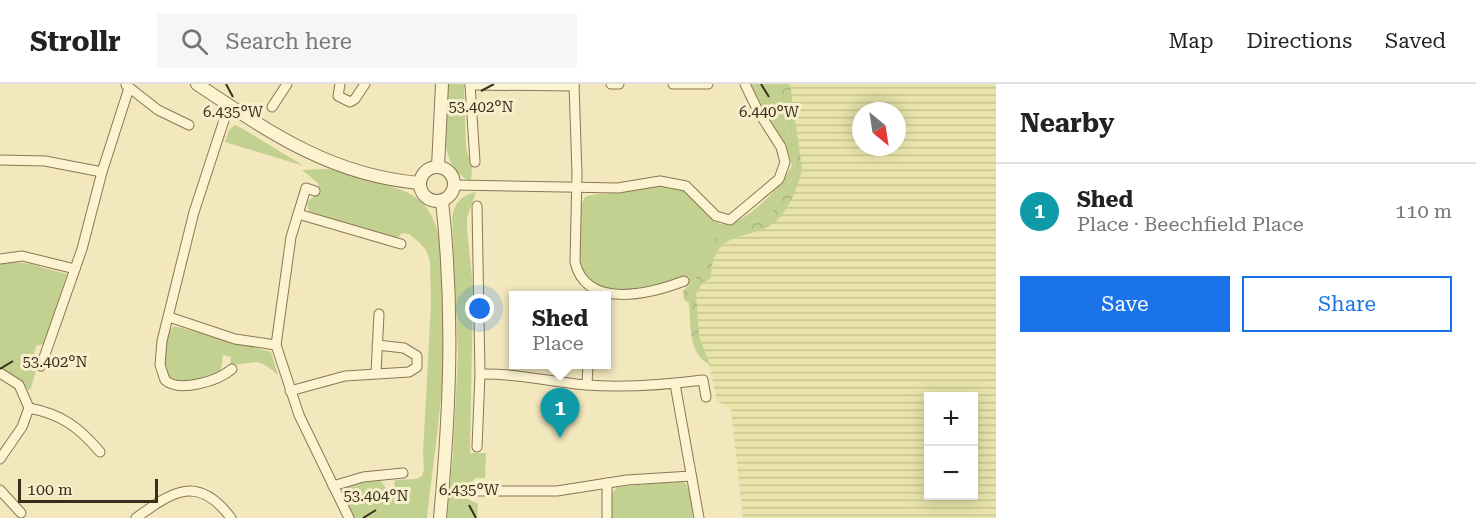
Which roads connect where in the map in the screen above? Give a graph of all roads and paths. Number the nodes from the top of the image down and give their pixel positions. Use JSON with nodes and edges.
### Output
{"nodes":[{"id":1,"x":197,"y":84,"type":"edge"},
{"id":2,"x":287,"y":84,"type":"edge"},
{"id":3,"x":340,"y":84,"type":"edge"},
{"id":4,"x":365,"y":84,"type":"edge"},
{"id":5,"x":442,"y":84,"type":"edge"},
{"id":6,"x":470,"y":84,"type":"edge"},
{"id":7,"x":611,"y":84,"type":"edge"},
{"id":8,"x":619,"y":84,"type":"edge"},
{"id":9,"x":673,"y":84,"type":"edge"},
{"id":10,"x":708,"y":84,"type":"edge"},
{"id":11,"x":745,"y":84,"type":"edge"},
{"id":12,"x":574,"y":85,"type":"edge"},
{"id":13,"x":127,"y":86,"type":"edge"},
{"id":14,"x":229,"y":105,"type":"junction"},
{"id":15,"x":273,"y":107,"type":"dead end"},
{"id":16,"x":189,"y":125,"type":"dead end"},
{"id":17,"x":0,"y":160,"type":"edge"},
{"id":18,"x":475,"y":162,"type":"dead end"},
{"id":19,"x":438,"y":167,"type":"junction"},
{"id":20,"x":102,"y":172,"type":"junction"},
{"id":21,"x":419,"y":183,"type":"junction"},
{"id":22,"x":454,"y":185,"type":"junction"},
{"id":23,"x":577,"y":187,"type":"junction"},
{"id":24,"x":315,"y":191,"type":"dead end"},
{"id":25,"x":442,"y":201,"type":"junction"},
{"id":26,"x":477,"y":206,"type":"dead end"},
{"id":27,"x":298,"y":214,"type":"junction"},
{"id":28,"x":401,"y":244,"type":"dead end"},
{"id":29,"x":0,"y":259,"type":"edge"},
{"id":30,"x":75,"y":269,"type":"junction"},
{"id":31,"x":684,"y":281,"type":"dead end"},
{"id":32,"x":596,"y":291,"type":"edge"},
{"id":33,"x":611,"y":294,"type":"edge"},
{"id":34,"x":379,"y":314,"type":"dead end"},
{"id":35,"x":169,"y":317,"type":"junction"},
{"id":36,"x":276,"y":345,"type":"junction"},
{"id":37,"x":377,"y":345,"type":"junction"},
{"id":38,"x":41,"y":366,"type":"dead end"},
{"id":39,"x":232,"y":369,"type":"dead end"},
{"id":40,"x":588,"y":369,"type":"edge"},
{"id":41,"x":0,"y":373,"type":"edge"},
{"id":42,"x":376,"y":373,"type":"junction"},
{"id":43,"x":480,"y":374,"type":"junction"},
{"id":44,"x":675,"y":384,"type":"junction"},
{"id":45,"x":587,"y":385,"type":"junction"},
{"id":46,"x":290,"y":391,"type":"junction"},
{"id":47,"x":706,"y":397,"type":"dead end"},
{"id":48,"x":29,"y":408,"type":"junction"},
{"id":49,"x":477,"y":447,"type":"dead end"},
{"id":50,"x":100,"y":452,"type":"dead end"},
{"id":51,"x":0,"y":459,"type":"edge"},
{"id":52,"x":403,"y":473,"type":"dead end"},
{"id":53,"x":691,"y":476,"type":"junction"},
{"id":54,"x":608,"y":483,"type":"junction"},
{"id":55,"x":333,"y":486,"type":"junction"},
{"id":56,"x":0,"y":490,"type":"edge"},
{"id":57,"x":479,"y":491,"type":"dead end"},
{"id":58,"x":21,"y":513,"type":"dead end"},
{"id":59,"x":136,"y":518,"type":"edge"},
{"id":60,"x":231,"y":518,"type":"edge"},
{"id":61,"x":349,"y":518,"type":"edge"},
{"id":62,"x":440,"y":518,"type":"edge"},
{"id":63,"x":607,"y":518,"type":"edge"},
{"id":64,"x":699,"y":518,"type":"edge"}],
"edges":[{"from":1,"to":14,"type":"street"},
{"from":2,"to":15,"type":"street"},
{"from":3,"to":4,"type":"street"},
{"from":5,"to":19,"type":"street"},
{"from":6,"to":12,"type":"street"},
{"from":6,"to":18,"type":"street"},
{"from":7,"to":8,"type":"street"},
{"from":9,"to":10,"type":"street"},
{"from":11,"to":23,"type":"street"},
{"from":12,"to":23,"type":"street"},
{"from":13,"to":16,"type":"street"},
{"from":13,"to":20,"type":"street"},
{"from":14,"to":21,"type":"street"},
{"from":14,"to":35,"type":"street"},
{"from":17,"to":20,"type":"street"},
{"from":19,"to":21,"type":"street"},
{"from":19,"to":22,"type":"street"},
{"from":20,"to":30,"type":"street"},
{"from":21,"to":25,"type":"street"},
{"from":22,"to":23,"type":"street"},
{"from":22,"to":25,"type":"street"},
{"from":23,"to":32,"type":"street"},
{"from":24,"to":27,"type":"street"},
{"from":25,"to":62,"type":"street"},
{"from":26,"to":43,"type":"street"},
{"from":27,"to":28,"type":"street"},
{"from":27,"to":36,"type":"street"},
{"from":29,"to":30,"type":"street"},
{"from":30,"to":38,"type":"street"},
{"from":31,"to":33,"type":"street"},
{"from":34,"to":37,"type":"street"},
{"from":35,"to":36,"type":"street"},
{"from":35,"to":39,"type":"street"},
{"from":36,"to":46,"type":"street"},
{"from":37,"to":42,"type":"street"},
{"from":37,"to":42,"type":"street"},
{"from":40,"to":45,"type":"street"},
{"from":41,"to":48,"type":"street"},
{"from":42,"to":46,"type":"street"},
{"from":43,"to":45,"type":"street"},
{"from":43,"to":49,"type":"street"},
{"from":44,"to":45,"type":"street"},
{"from":44,"to":47,"type":"street"},
{"from":44,"to":53,"type":"street"},
{"from":46,"to":55,"type":"street"},
{"from":48,"to":50,"type":"street"},
{"from":48,"to":51,"type":"street"},
{"from":52,"to":55,"type":"street"},
{"from":53,"to":54,"type":"street"},
{"from":53,"to":64,"type":"street"},
{"from":54,"to":57,"type":"street"},
{"from":54,"to":63,"type":"street"},
{"from":55,"to":61,"type":"street"},
{"from":56,"to":58,"type":"street"},
{"from":59,"to":60,"type":"street"}]}
